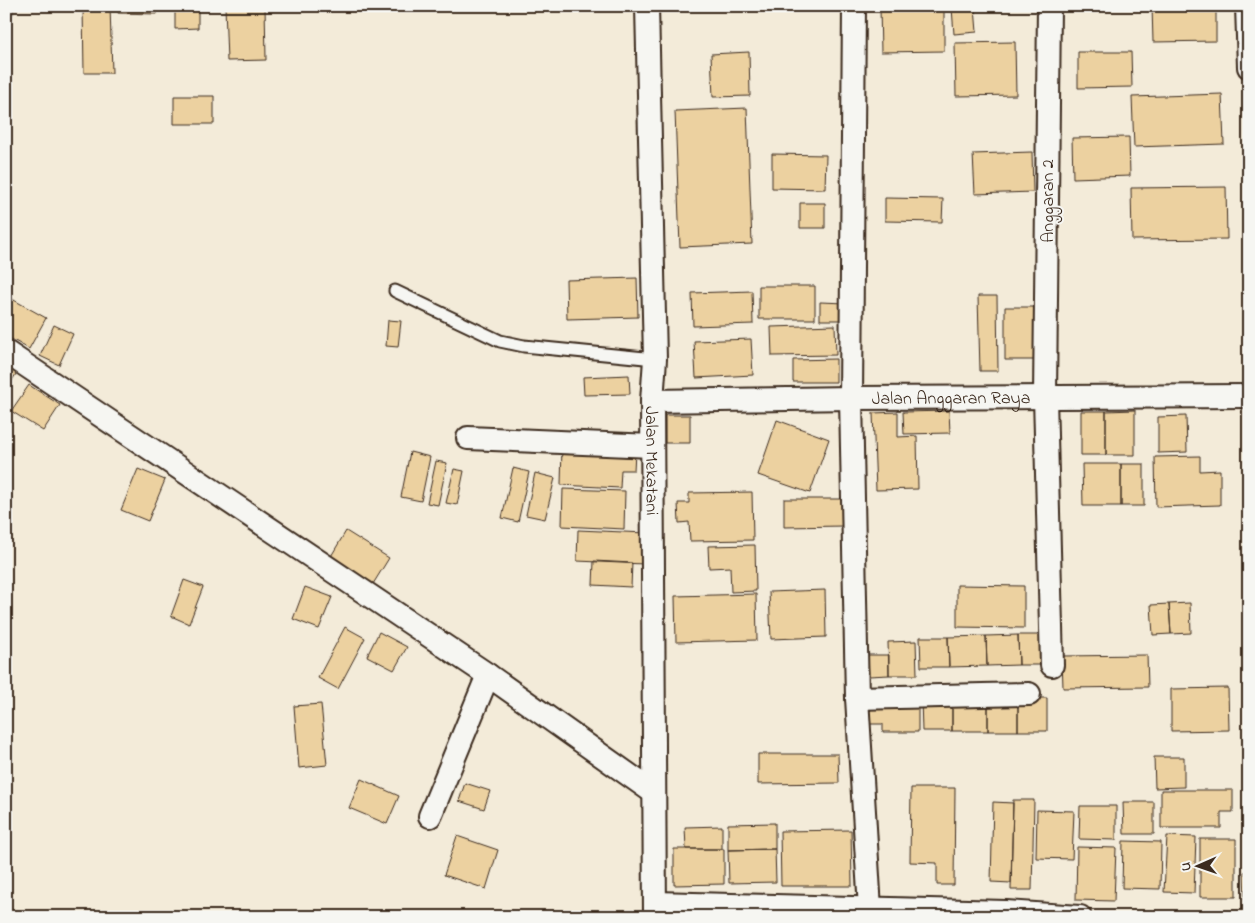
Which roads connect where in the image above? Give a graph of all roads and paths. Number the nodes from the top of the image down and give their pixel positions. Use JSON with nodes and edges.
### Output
{"nodes":[{"id":1,"x":647,"y":6,"type":"edge"},
{"id":2,"x":854,"y":6,"type":"edge"},
{"id":3,"x":1049,"y":6,"type":"edge"},
{"id":4,"x":1248,"y":6,"type":"edge"},
{"id":5,"x":1249,"y":67,"type":"edge"},
{"id":6,"x":395,"y":291,"type":"dead end"},
{"id":7,"x":6,"y":352,"type":"edge"},
{"id":8,"x":655,"y":359,"type":"junction"},
{"id":9,"x":1249,"y":396,"type":"edge"},
{"id":10,"x":1045,"y":397,"type":"junction"},
{"id":11,"x":851,"y":398,"type":"junction"},
{"id":12,"x":652,"y":401,"type":"junction"},
{"id":13,"x":468,"y":438,"type":"dead end"},
{"id":14,"x":652,"y":446,"type":"junction"},
{"id":15,"x":1052,"y":665,"type":"dead end"},
{"id":16,"x":488,"y":675,"type":"junction"},
{"id":17,"x":1029,"y":694,"type":"dead end"},
{"id":18,"x":857,"y":698,"type":"junction"},
{"id":19,"x":654,"y":792,"type":"junction"},
{"id":20,"x":430,"y":816,"type":"dead end"},
{"id":21,"x":870,"y":909,"type":"junction"},
{"id":22,"x":655,"y":910,"type":"edge"},
{"id":23,"x":1080,"y":917,"type":"edge"}],
"edges":[{"from":1,"to":8,"type":"street","name":"Jalan Mekatani"},
{"from":2,"to":11,"type":"street"},
{"from":3,"to":10,"type":"street","name":"Anggaran 2"},
{"from":4,"to":5,"type":"street"},
{"from":6,"to":8,"type":"lane"},
{"from":7,"to":16,"type":"street"},
{"from":8,"to":12,"type":"street","name":"Jalan Mekatani"},
{"from":9,"to":10,"type":"street","name":"Jalan Anggaran Raya"},
{"from":10,"to":11,"type":"street","name":"Jalan Anggaran Raya"},
{"from":10,"to":15,"type":"street","name":"Anggaran 2"},
{"from":11,"to":12,"type":"street","name":"Jalan Anggaran Raya"},
{"from":11,"to":18,"type":"street"},
{"from":12,"to":14,"type":"street","name":"Jalan Mekatani"},
{"from":13,"to":14,"type":"street"},
{"from":14,"to":19,"type":"street","name":"Jalan Mekatani"},
{"from":16,"to":19,"type":"street"},
{"from":16,"to":20,"type":"street"},
{"from":17,"to":18,"type":"street"},
{"from":18,"to":21,"type":"street"},
{"from":19,"to":22,"type":"street","name":"Jalan Mekatani"},
{"from":21,"to":22,"type":"street"},
{"from":21,"to":23,"type":"street"}]}
